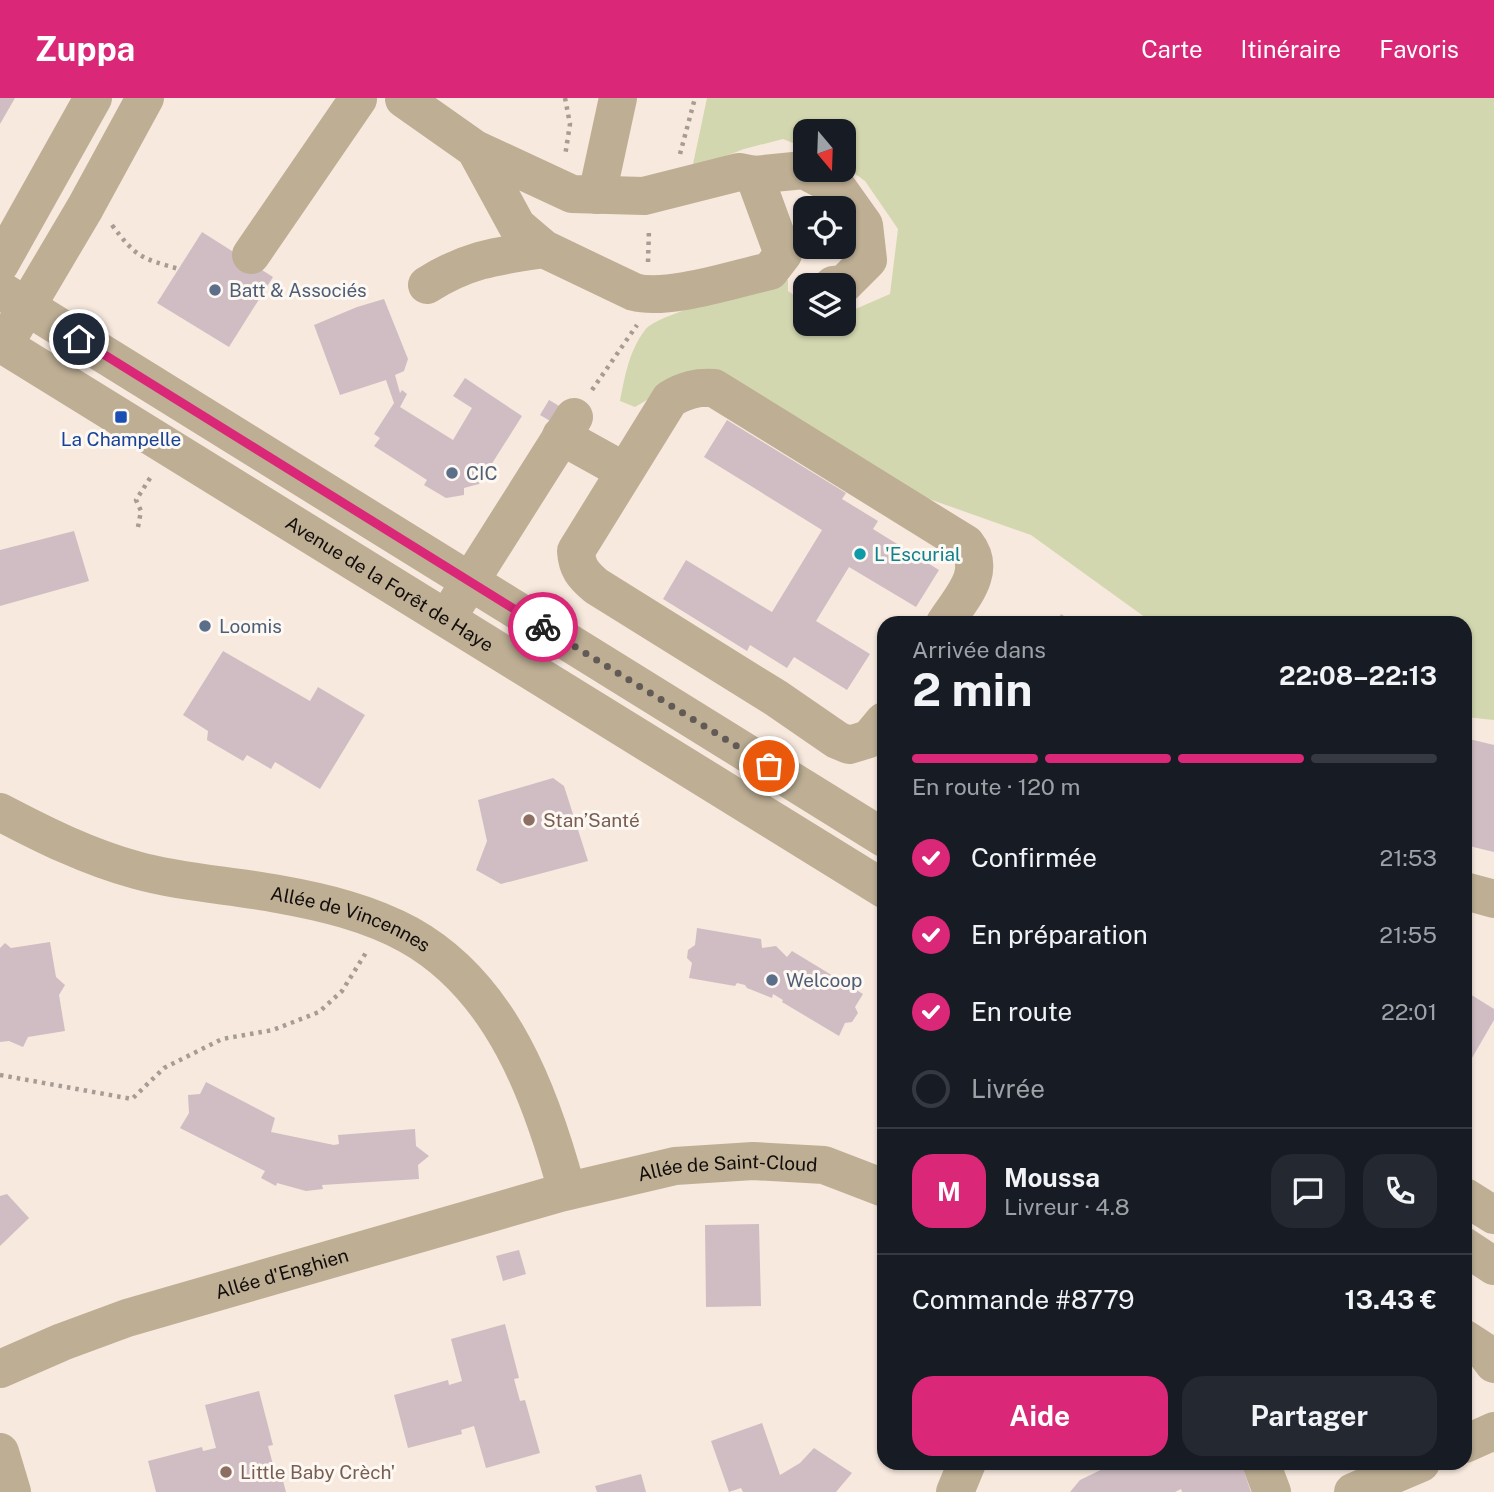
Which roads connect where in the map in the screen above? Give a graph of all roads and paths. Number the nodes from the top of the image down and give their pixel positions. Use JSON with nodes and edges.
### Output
{"nodes":[{"id":1,"x":93,"y":98,"type":"edge"},
{"id":2,"x":145,"y":98,"type":"edge"},
{"id":3,"x":357,"y":98,"type":"edge"},
{"id":4,"x":565,"y":98,"type":"edge"},
{"id":5,"x":618,"y":98,"type":"edge"},
{"id":6,"x":695,"y":98,"type":"edge"},
{"id":7,"x":406,"y":99,"type":"edge"},
{"id":8,"x":474,"y":149,"type":"junction"},
{"id":9,"x":754,"y":175,"type":"junction"},
{"id":10,"x":670,"y":190,"type":"junction"},
{"id":11,"x":578,"y":192,"type":"junction"},
{"id":12,"x":85,"y":208,"type":"junction"},
{"id":13,"x":544,"y":249,"type":"junction"},
{"id":14,"x":783,"y":254,"type":"junction"},
{"id":15,"x":251,"y":255,"type":"dead end"},
{"id":16,"x":0,"y":264,"type":"edge"},
{"id":17,"x":179,"y":269,"type":"dead end"},
{"id":18,"x":802,"y":273,"type":"edge"},
{"id":19,"x":855,"y":273,"type":"edge"},
{"id":20,"x":427,"y":285,"type":"dead end"},
{"id":21,"x":13,"y":298,"type":"edge"},
{"id":22,"x":636,"y":328,"type":"dead end"},
{"id":23,"x":1,"y":346,"type":"edge"},
{"id":24,"x":568,"y":427,"type":"junction"},
{"id":25,"x":169,"y":447,"type":"junction"},
{"id":26,"x":624,"y":471,"type":"junction"},
{"id":27,"x":138,"y":527,"type":"dead end"},
{"id":28,"x":470,"y":582,"type":"junction"},
{"id":29,"x":950,"y":616,"type":"edge"},
{"id":30,"x":447,"y":619,"type":"junction"},
{"id":31,"x":877,"y":729,"type":"edge"},
{"id":32,"x":0,"y":811,"type":"edge"},
{"id":33,"x":877,"y":834,"type":"edge"},
{"id":34,"x":877,"y":885,"type":"edge"},
{"id":35,"x":1472,"y":893,"type":"edge"},
{"id":36,"x":1494,"y":899,"type":"edge"},
{"id":37,"x":379,"y":921,"type":"junction"},
{"id":38,"x":0,"y":1075,"type":"edge"},
{"id":39,"x":877,"y":1185,"type":"edge"},
{"id":40,"x":567,"y":1191,"type":"junction"},
{"id":41,"x":1472,"y":1201,"type":"edge"},
{"id":42,"x":1494,"y":1214,"type":"edge"},
{"id":43,"x":1472,"y":1252,"type":"edge"},
{"id":44,"x":1494,"y":1266,"type":"edge"},
{"id":45,"x":0,"y":1369,"type":"edge"},
{"id":46,"x":1494,"y":1432,"type":"edge"},
{"id":47,"x":1472,"y":1441,"type":"edge"},
{"id":48,"x":0,"y":1452,"type":"edge"},
{"id":49,"x":964,"y":1470,"type":"edge"},
{"id":50,"x":1264,"y":1470,"type":"edge"},
{"id":51,"x":1404,"y":1470,"type":"edge"},
{"id":52,"x":12,"y":1492,"type":"edge"},
{"id":53,"x":955,"y":1492,"type":"edge"},
{"id":54,"x":1272,"y":1492,"type":"edge"},
{"id":55,"x":1353,"y":1492,"type":"edge"}],
"edges":[{"from":1,"to":16,"type":"street"},
{"from":2,"to":12,"type":"street","name":"Avenue de la Forêt de Haye"},
{"from":3,"to":7,"type":"street"},
{"from":3,"to":15,"type":"street"},
{"from":4,"to":11,"type":"path"},
{"from":5,"to":11,"type":"street"},
{"from":6,"to":10,"type":"path"},
{"from":7,"to":8,"type":"street"},
{"from":8,"to":11,"type":"street"},
{"from":8,"to":13,"type":"street"},
{"from":9,"to":10,"type":"street"},
{"from":9,"to":14,"type":"street"},
{"from":9,"to":19,"type":"street"},
{"from":10,"to":11,"type":"street"},
{"from":12,"to":17,"type":"path"},
{"from":12,"to":21,"type":"street","name":"Avenue de la Forêt de Haye"},
{"from":13,"to":14,"type":"street"},
{"from":13,"to":20,"type":"street"},
{"from":14,"to":18,"type":"street"},
{"from":21,"to":23,"type":"street","name":"Avenue de la Forêt de Haye"},
{"from":21,"to":28,"type":"street"},
{"from":22,"to":24,"type":"path"},
{"from":23,"to":25,"type":"street","name":"Avenue de la Forêt de Haye"},
{"from":24,"to":26,"type":"street"},
{"from":24,"to":28,"type":"street"},
{"from":25,"to":27,"type":"path"},
{"from":25,"to":30,"type":"street","name":"Avenue de la Forêt de Haye"},
{"from":26,"to":29,"type":"street"},
{"from":26,"to":31,"type":"street"},
{"from":28,"to":30,"type":"street"},
{"from":28,"to":33,"type":"street"},
{"from":30,"to":34,"type":"street","name":"Avenue de la Forêt de Haye"},
{"from":32,"to":37,"type":"street","name":"Allée de Vincennes"},
{"from":35,"to":36,"type":"street"},
{"from":37,"to":38,"type":"path"},
{"from":37,"to":40,"type":"street","name":"Allée de Vincennes"},
{"from":39,"to":40,"type":"street","name":"Allée de Saint-Cloud"},
{"from":40,"to":45,"type":"street","name":"Allée d'Enghien"},
{"from":41,"to":42,"type":"street"},
{"from":43,"to":44,"type":"street"},
{"from":46,"to":47,"type":"street"},
{"from":48,"to":52,"type":"street"},
{"from":49,"to":53,"type":"street"},
{"from":50,"to":54,"type":"street"},
{"from":51,"to":55,"type":"street"}]}
